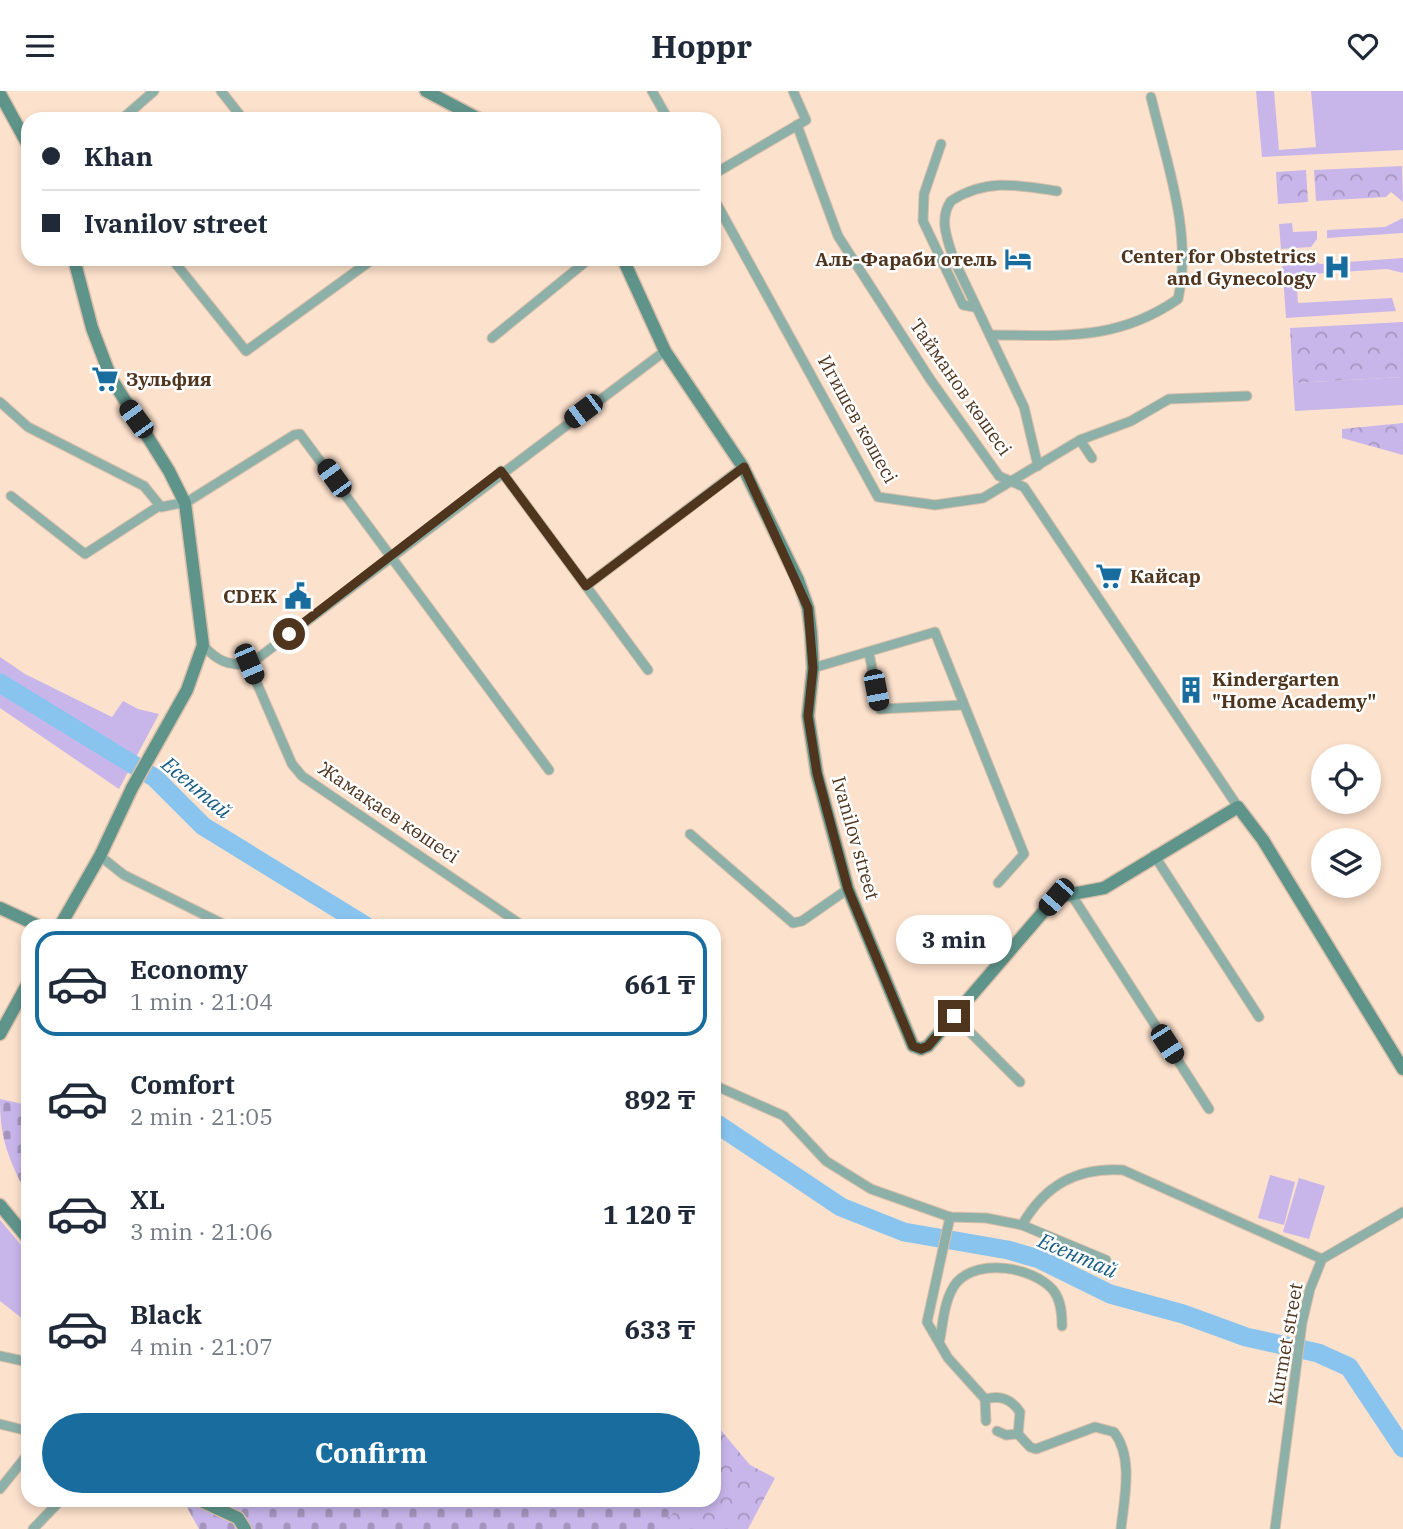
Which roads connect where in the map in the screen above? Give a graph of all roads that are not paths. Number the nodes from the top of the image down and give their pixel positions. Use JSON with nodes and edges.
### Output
{"nodes":[{"id":1,"x":154,"y":91,"type":"edge"},
{"id":2,"x":221,"y":91,"type":"edge"},
{"id":3,"x":426,"y":91,"type":"edge"},
{"id":4,"x":653,"y":91,"type":"edge"},
{"id":5,"x":793,"y":91,"type":"edge"},
{"id":6,"x":0,"y":94,"type":"edge"},
{"id":7,"x":1151,"y":97,"type":"dead end"},
{"id":8,"x":130,"y":112,"type":"edge"},
{"id":9,"x":238,"y":112,"type":"edge"},
{"id":10,"x":466,"y":112,"type":"edge"},
{"id":11,"x":664,"y":112,"type":"edge"},
{"id":12,"x":797,"y":125,"type":"junction"},
{"id":13,"x":21,"y":132,"type":"edge"},
{"id":14,"x":941,"y":144,"type":"dead end"},
{"id":15,"x":721,"y":170,"type":"edge"},
{"id":16,"x":1058,"y":191,"type":"dead end"},
{"id":17,"x":721,"y":212,"type":"edge"},
{"id":18,"x":76,"y":266,"type":"edge"},
{"id":19,"x":178,"y":266,"type":"edge"},
{"id":20,"x":363,"y":266,"type":"edge"},
{"id":21,"x":580,"y":266,"type":"edge"},
{"id":22,"x":626,"y":266,"type":"edge"},
{"id":23,"x":974,"y":307,"type":"junction"},
{"id":24,"x":990,"y":335,"type":"junction"},
{"id":25,"x":492,"y":338,"type":"dead end"},
{"id":26,"x":665,"y":351,"type":"junction"},
{"id":27,"x":1247,"y":396,"type":"dead end"},
{"id":28,"x":0,"y":403,"type":"edge"},
{"id":29,"x":1080,"y":440,"type":"junction"},
{"id":30,"x":1091,"y":458,"type":"dead end"},
{"id":31,"x":1038,"y":466,"type":"junction"},
{"id":32,"x":744,"y":467,"type":"junction"},
{"id":33,"x":501,"y":471,"type":"junction"},
{"id":34,"x":1011,"y":482,"type":"junction"},
{"id":35,"x":11,"y":496,"type":"dead end"},
{"id":36,"x":185,"y":503,"type":"junction"},
{"id":37,"x":160,"y":506,"type":"junction"},
{"id":38,"x":391,"y":559,"type":"junction"},
{"id":39,"x":586,"y":586,"type":"junction"},
{"id":40,"x":202,"y":645,"type":"junction"},
{"id":41,"x":869,"y":653,"type":"junction"},
{"id":42,"x":249,"y":664,"type":"junction"},
{"id":43,"x":813,"y":668,"type":"junction"},
{"id":44,"x":648,"y":670,"type":"dead end"},
{"id":45,"x":963,"y":705,"type":"junction"},
{"id":46,"x":549,"y":770,"type":"dead end"},
{"id":47,"x":1238,"y":807,"type":"junction"},
{"id":48,"x":690,"y":834,"type":"dead end"},
{"id":49,"x":1154,"y":855,"type":"junction"},
{"id":50,"x":100,"y":856,"type":"junction"},
{"id":51,"x":998,"y":883,"type":"dead end"},
{"id":52,"x":848,"y":889,"type":"junction"},
{"id":53,"x":1071,"y":894,"type":"junction"},
{"id":54,"x":0,"y":908,"type":"edge"},
{"id":55,"x":24,"y":919,"type":"edge"},
{"id":56,"x":64,"y":919,"type":"edge"},
{"id":57,"x":213,"y":919,"type":"edge"},
{"id":58,"x":513,"y":919,"type":"edge"},
{"id":59,"x":21,"y":996,"type":"edge"},
{"id":60,"x":954,"y":1016,"type":"junction"},
{"id":61,"x":1259,"y":1017,"type":"dead end"},
{"id":62,"x":0,"y":1034,"type":"edge"},
{"id":63,"x":1403,"y":1069,"type":"edge"},
{"id":64,"x":1020,"y":1082,"type":"dead end"},
{"id":65,"x":721,"y":1088,"type":"edge"},
{"id":66,"x":1209,"y":1109,"type":"dead end"},
{"id":67,"x":0,"y":1205,"type":"edge"},
{"id":68,"x":1403,"y":1212,"type":"edge"},
{"id":69,"x":950,"y":1217,"type":"junction"},
{"id":70,"x":1022,"y":1225,"type":"junction"},
{"id":71,"x":21,"y":1230,"type":"edge"},
{"id":72,"x":1322,"y":1259,"type":"junction"},
{"id":73,"x":1105,"y":1260,"type":"dead end"},
{"id":74,"x":1062,"y":1326,"type":"dead end"},
{"id":75,"x":940,"y":1339,"type":"junction"},
{"id":76,"x":0,"y":1356,"type":"edge"},
{"id":77,"x":21,"y":1360,"type":"edge"},
{"id":78,"x":985,"y":1399,"type":"junction"},
{"id":79,"x":986,"y":1421,"type":"dead end"},
{"id":80,"x":0,"y":1424,"type":"edge"},
{"id":81,"x":21,"y":1429,"type":"edge"},
{"id":82,"x":997,"y":1431,"type":"dead end"},
{"id":83,"x":1018,"y":1434,"type":"junction"},
{"id":84,"x":21,"y":1463,"type":"edge"},
{"id":85,"x":0,"y":1489,"type":"edge"},
{"id":86,"x":54,"y":1507,"type":"edge"},
{"id":87,"x":214,"y":1507,"type":"edge"},
{"id":88,"x":33,"y":1529,"type":"edge"},
{"id":89,"x":245,"y":1529,"type":"edge"},
{"id":90,"x":1121,"y":1529,"type":"edge"},
{"id":91,"x":1275,"y":1529,"type":"edge"}],
"edges":[{"from":1,"to":8,"type":"street"},
{"from":2,"to":9,"type":"street"},
{"from":3,"to":10,"type":"street"},
{"from":4,"to":11,"type":"street"},
{"from":5,"to":12,"type":"street","name":"Тайманов көшесі"},
{"from":6,"to":13,"type":"street"},
{"from":7,"to":24,"type":"street"},
{"from":12,"to":15,"type":"street"},
{"from":12,"to":34,"type":"street","name":"Тайманов көшесі"},
{"from":14,"to":23,"type":"street"},
{"from":16,"to":23,"type":"street"},
{"from":17,"to":34,"type":"street","name":"Игишев көшесі"},
{"from":18,"to":36,"type":"street"},
{"from":19,"to":20,"type":"street"},
{"from":21,"to":25,"type":"street"},
{"from":22,"to":26,"type":"street","name":"Ivanilov street"},
{"from":23,"to":24,"type":"street"},
{"from":24,"to":31,"type":"street"},
{"from":26,"to":32,"type":"street","name":"Ivanilov street"},
{"from":26,"to":33,"type":"street"},
{"from":27,"to":29,"type":"street","name":"Игишев көшесі"},
{"from":28,"to":37,"type":"street"},
{"from":29,"to":30,"type":"street"},
{"from":29,"to":31,"type":"street","name":"Игишев көшесі"},
{"from":31,"to":34,"type":"street","name":"Игишев көшесі"},
{"from":32,"to":39,"type":"street"},
{"from":32,"to":43,"type":"street","name":"Ivanilov street"},
{"from":33,"to":38,"type":"street"},
{"from":33,"to":39,"type":"street"},
{"from":34,"to":47,"type":"street","name":"Тайманов көшесі"},
{"from":35,"to":37,"type":"street"},
{"from":36,"to":37,"type":"street"},
{"from":36,"to":38,"type":"street"},
{"from":36,"to":40,"type":"street"},
{"from":38,"to":42,"type":"street"},
{"from":38,"to":46,"type":"street"},
{"from":39,"to":44,"type":"street"},
{"from":40,"to":42,"type":"street"},
{"from":40,"to":50,"type":"street"},
{"from":41,"to":43,"type":"street"},
{"from":41,"to":45,"type":"street"},
{"from":41,"to":45,"type":"street"},
{"from":42,"to":58,"type":"street","name":"Жамақаев көшесі"},
{"from":43,"to":52,"type":"street","name":"Ivanilov street"},
{"from":45,"to":51,"type":"street"},
{"from":47,"to":49,"type":"street","name":"Ivanilov street"},
{"from":47,"to":63,"type":"street","name":"Тайманов көшесі"},
{"from":48,"to":52,"type":"street"},
{"from":49,"to":53,"type":"street","name":"Ivanilov street"},
{"from":49,"to":61,"type":"street"},
{"from":50,"to":56,"type":"street"},
{"from":50,"to":57,"type":"street"},
{"from":52,"to":60,"type":"street","name":"Ivanilov street"},
{"from":53,"to":60,"type":"street","name":"Ivanilov street"},
{"from":53,"to":66,"type":"street"},
{"from":54,"to":55,"type":"street"},
{"from":59,"to":62,"type":"street"},
{"from":60,"to":64,"type":"street"},
{"from":65,"to":69,"type":"street"},
{"from":67,"to":71,"type":"street"},
{"from":68,"to":72,"type":"street"},
{"from":69,"to":70,"type":"street"},
{"from":69,"to":75,"type":"street"},
{"from":70,"to":72,"type":"street"},
{"from":70,"to":73,"type":"street"},
{"from":72,"to":91,"type":"street","name":"Kurmet street"},
{"from":74,"to":75,"type":"street"},
{"from":75,"to":78,"type":"street"},
{"from":76,"to":77,"type":"street"},
{"from":78,"to":79,"type":"street"},
{"from":78,"to":83,"type":"street"},
{"from":80,"to":81,"type":"street"},
{"from":82,"to":83,"type":"street"},
{"from":83,"to":90,"type":"street"},
{"from":84,"to":85,"type":"street"},
{"from":86,"to":88,"type":"street"},
{"from":87,"to":89,"type":"street"}]}
